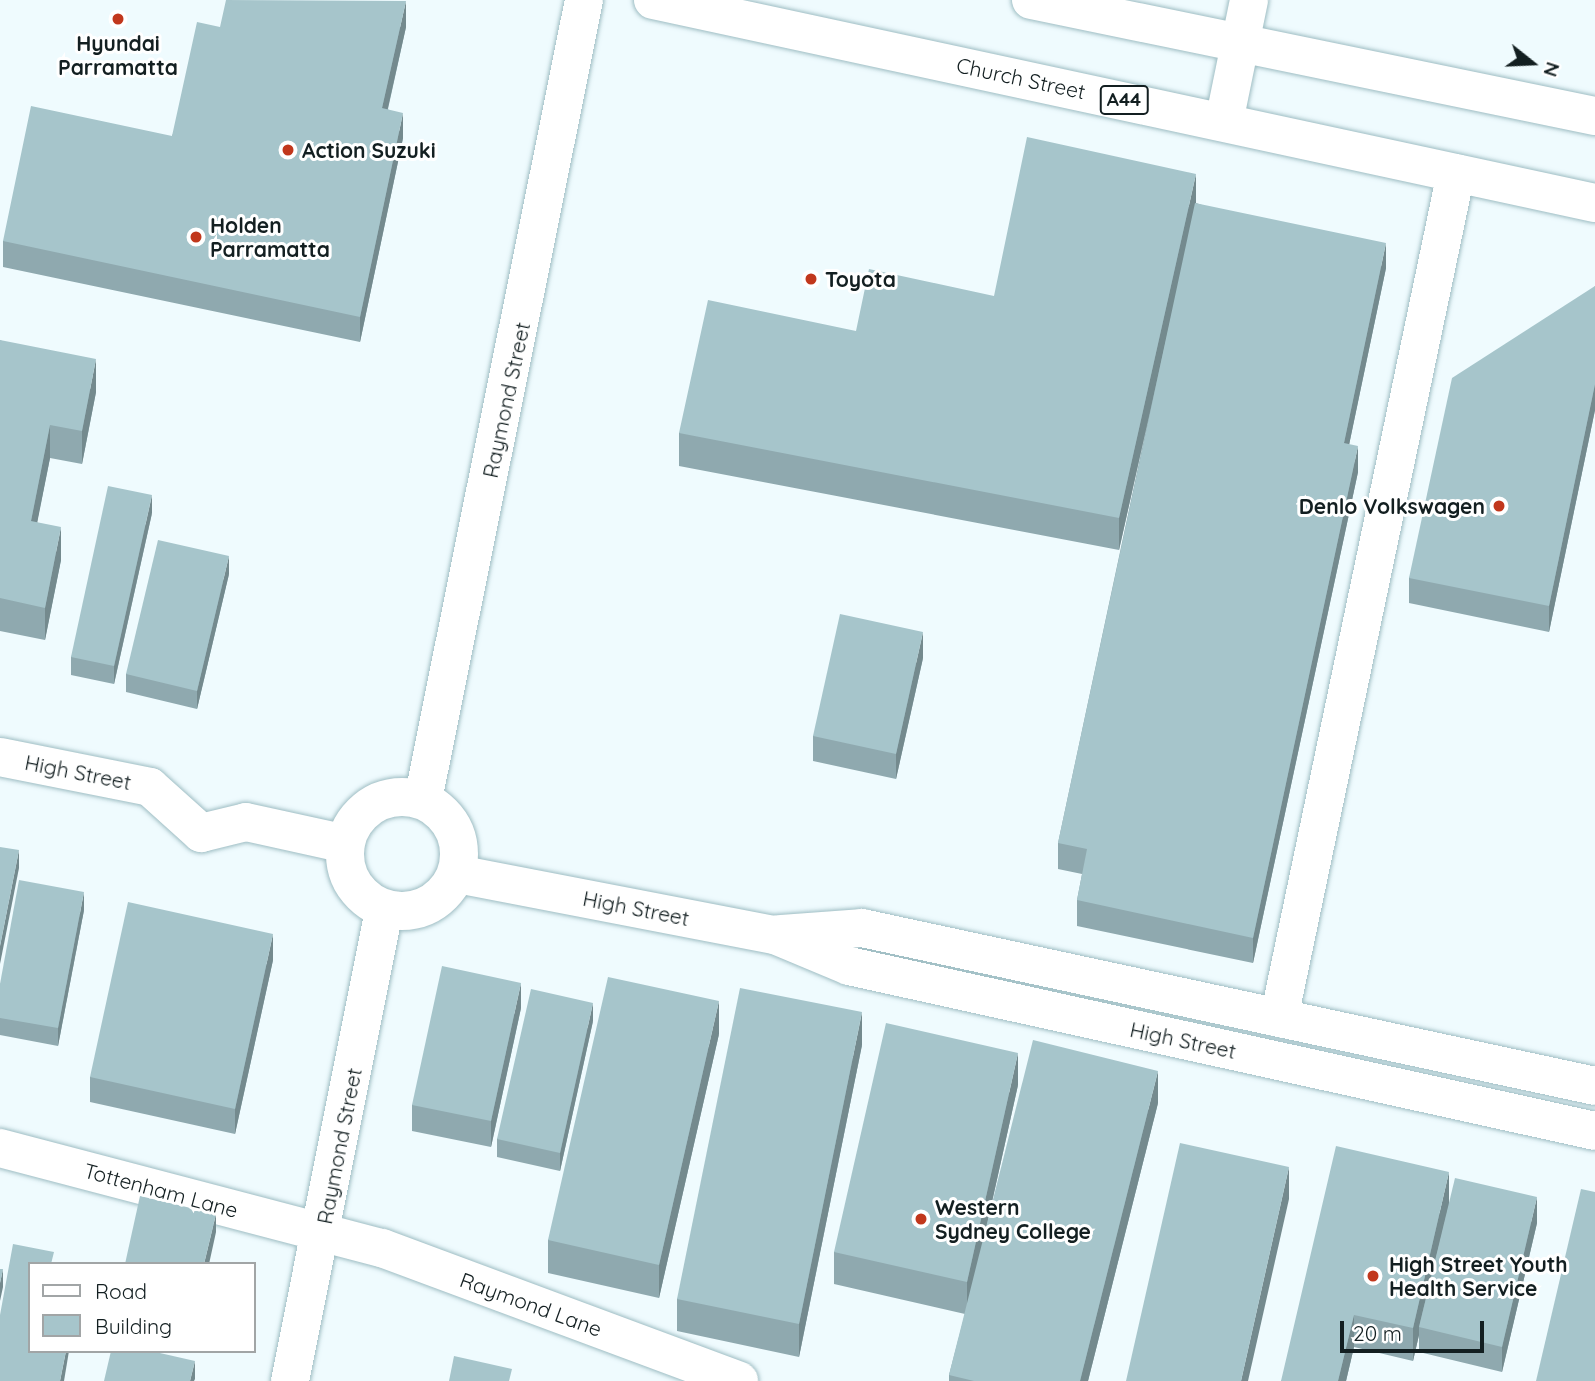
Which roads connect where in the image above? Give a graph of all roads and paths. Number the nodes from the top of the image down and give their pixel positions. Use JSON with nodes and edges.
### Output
{"nodes":[{"id":1,"x":584,"y":0,"type":"edge"},
{"id":2,"x":653,"y":0,"type":"edge"},
{"id":3,"x":1031,"y":0,"type":"edge"},
{"id":4,"x":1249,"y":0,"type":"edge"},
{"id":5,"x":1241,"y":44,"type":"junction"},
{"id":6,"x":1595,"y":116,"type":"edge"},
{"id":7,"x":1224,"y":122,"type":"junction"},
{"id":8,"x":1457,"y":173,"type":"junction"},
{"id":9,"x":1595,"y":203,"type":"edge"},
{"id":10,"x":0,"y":757,"type":"edge"},
{"id":11,"x":423,"y":800,"type":"junction"},
{"id":12,"x":346,"y":844,"type":"junction"},
{"id":13,"x":457,"y":874,"type":"junction"},
{"id":14,"x":384,"y":910,"type":"junction"},
{"id":15,"x":775,"y":935,"type":"junction"},
{"id":16,"x":1228,"y":1007,"type":"junction"},
{"id":17,"x":1279,"y":1018,"type":"junction"},
{"id":18,"x":1328,"y":1028,"type":"junction"},
{"id":19,"x":1219,"y":1048,"type":"junction"},
{"id":20,"x":1320,"y":1070,"type":"junction"},
{"id":21,"x":1595,"y":1086,"type":"edge"},
{"id":22,"x":1595,"y":1131,"type":"edge"},
{"id":23,"x":0,"y":1148,"type":"edge"},
{"id":24,"x":321,"y":1233,"type":"junction"},
{"id":25,"x":290,"y":1381,"type":"edge"},
{"id":26,"x":739,"y":1381,"type":"edge"}],
"edges":[{"from":1,"to":11,"type":"main road","name":"Raymond Street"},
{"from":2,"to":7,"type":"main road","name":"Church Street","number":"A44"},
{"from":3,"to":5,"type":"main road"},
{"from":4,"to":5,"type":"main road"},
{"from":5,"to":6,"type":"main road"},
{"from":5,"to":7,"type":"main road"},
{"from":7,"to":8,"type":"main road","name":"Church Street","number":"A44"},
{"from":8,"to":9,"type":"main road","name":"Church Street","number":"A44"},
{"from":8,"to":17,"type":"main road"},
{"from":10,"to":12,"type":"main road","name":"High Street"},
{"from":11,"to":12,"type":"main road"},
{"from":11,"to":13,"type":"main road"},
{"from":12,"to":14,"type":"main road"},
{"from":13,"to":14,"type":"main road"},
{"from":13,"to":15,"type":"main road","name":"High Street"},
{"from":14,"to":24,"type":"main road","name":"Raymond Street"},
{"from":15,"to":16,"type":"main road","name":"High Street"},
{"from":15,"to":19,"type":"main road","name":"High Street"},
{"from":16,"to":17,"type":"main road","name":"High Street"},
{"from":16,"to":19,"type":"main road"},
{"from":17,"to":18,"type":"main road","name":"High Street"},
{"from":18,"to":20,"type":"main road"},
{"from":18,"to":21,"type":"main road","name":"High Street"},
{"from":19,"to":20,"type":"main road","name":"High Street"},
{"from":20,"to":22,"type":"main road","name":"High Street"},
{"from":23,"to":24,"type":"main road","name":"Tottenham Lane"},
{"from":24,"to":25,"type":"main road","name":"Raymond Street"},
{"from":24,"to":26,"type":"main road","name":"Raymond Lane"}]}
